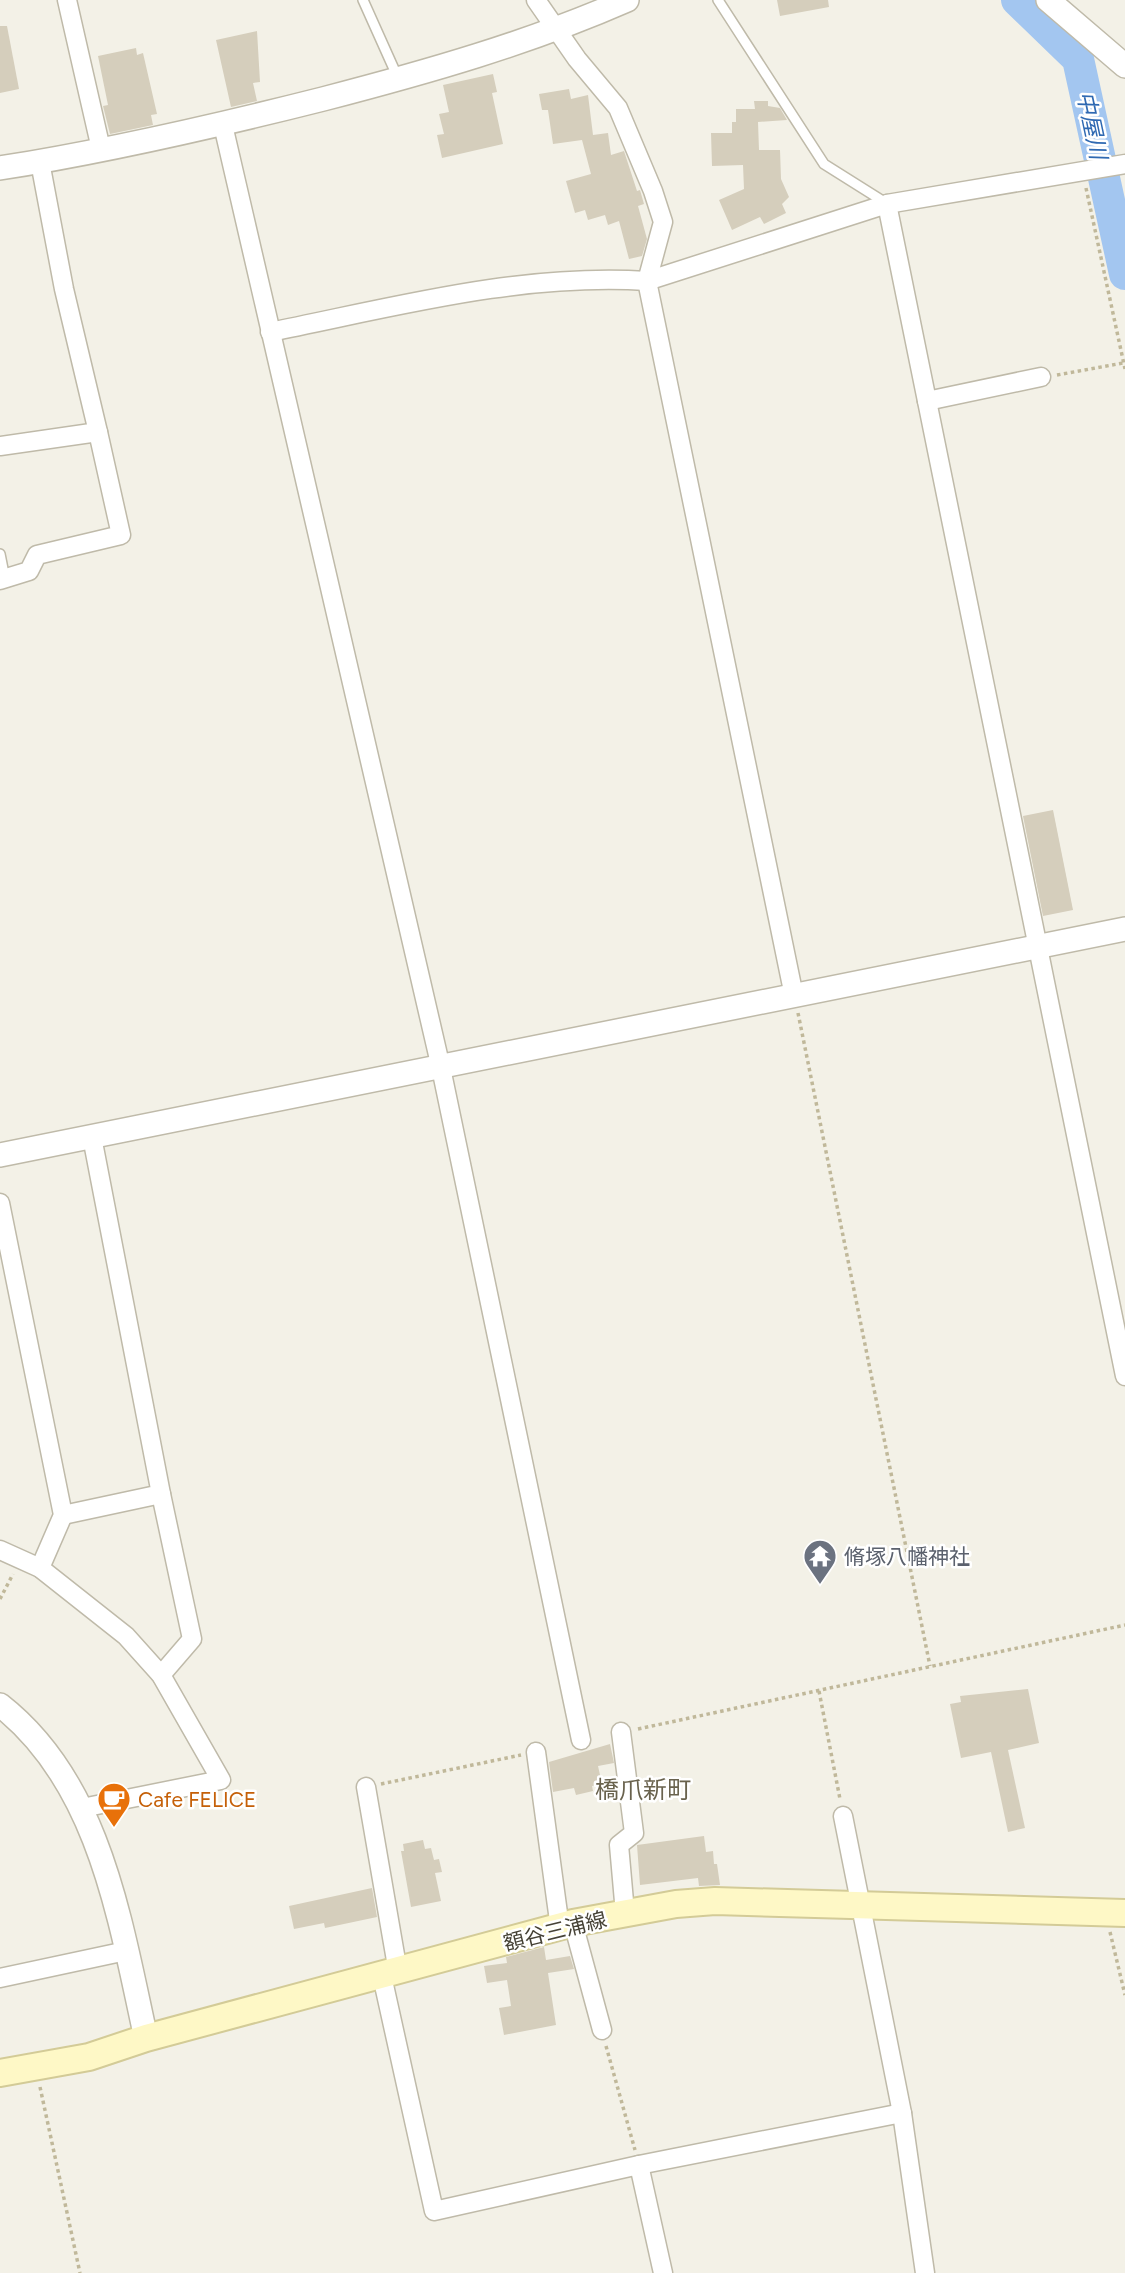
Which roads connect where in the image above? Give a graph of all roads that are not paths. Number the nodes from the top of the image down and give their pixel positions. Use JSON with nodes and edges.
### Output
{"nodes":[{"id":1,"x":67,"y":0,"type":"edge"},
{"id":2,"x":364,"y":0,"type":"edge"},
{"id":3,"x":536,"y":0,"type":"edge"},
{"id":4,"x":627,"y":0,"type":"edge"},
{"id":5,"x":718,"y":0,"type":"edge"},
{"id":6,"x":1048,"y":0,"type":"edge"},
{"id":7,"x":556,"y":31,"type":"junction"},
{"id":8,"x":1125,"y":66,"type":"edge"},
{"id":9,"x":398,"y":79,"type":"junction"},
{"id":10,"x":223,"y":125,"type":"junction"},
{"id":11,"x":101,"y":149,"type":"junction"},
{"id":12,"x":40,"y":162,"type":"junction"},
{"id":13,"x":1122,"y":164,"type":"edge"},
{"id":14,"x":0,"y":168,"type":"edge"},
{"id":15,"x":887,"y":204,"type":"junction"},
{"id":16,"x":647,"y":281,"type":"junction"},
{"id":17,"x":270,"y":332,"type":"junction"},
{"id":18,"x":1041,"y":377,"type":"road end"},
{"id":19,"x":927,"y":401,"type":"junction"},
{"id":20,"x":98,"y":432,"type":"junction"},
{"id":21,"x":0,"y":446,"type":"edge"},
{"id":22,"x":0,"y":554,"type":"edge"},
{"id":23,"x":2,"y":579,"type":"edge"},
{"id":24,"x":1125,"y":929,"type":"edge"},
{"id":25,"x":1037,"y":948,"type":"junction"},
{"id":26,"x":794,"y":996,"type":"junction"},
{"id":27,"x":441,"y":1068,"type":"junction"},
{"id":28,"x":92,"y":1137,"type":"junction"},
{"id":29,"x":0,"y":1155,"type":"edge"},
{"id":30,"x":0,"y":1203,"type":"edge"},
{"id":31,"x":1125,"y":1376,"type":"edge"},
{"id":32,"x":161,"y":1494,"type":"junction"},
{"id":33,"x":63,"y":1515,"type":"junction"},
{"id":34,"x":0,"y":1550,"type":"edge"},
{"id":35,"x":40,"y":1568,"type":"junction"},
{"id":36,"x":161,"y":1675,"type":"junction"},
{"id":37,"x":0,"y":1705,"type":"edge"},
{"id":38,"x":621,"y":1732,"type":"road end"},
{"id":39,"x":581,"y":1740,"type":"dead end"},
{"id":40,"x":536,"y":1752,"type":"road end"},
{"id":41,"x":366,"y":1787,"type":"road end"},
{"id":42,"x":82,"y":1808,"type":"junction"},
{"id":43,"x":843,"y":1816,"type":"road end"},
{"id":44,"x":863,"y":1905,"type":"junction"},
{"id":45,"x":625,"y":1913,"type":"junction"},
{"id":46,"x":1115,"y":1913,"type":"edge"},
{"id":47,"x":566,"y":1925,"type":"junction"},
{"id":48,"x":127,"y":1951,"type":"junction"},
{"id":49,"x":390,"y":1974,"type":"junction"},
{"id":50,"x":0,"y":1979,"type":"edge"},
{"id":51,"x":602,"y":2030,"type":"road end"},
{"id":52,"x":146,"y":2038,"type":"junction"},
{"id":53,"x":0,"y":2073,"type":"edge"},
{"id":54,"x":902,"y":2113,"type":"junction"},
{"id":55,"x":639,"y":2165,"type":"junction"},
{"id":56,"x":663,"y":2273,"type":"edge"},
{"id":57,"x":925,"y":2273,"type":"edge"}],
"edges":[{"from":1,"to":11,"type":"street"},
{"from":2,"to":9,"type":"lane"},
{"from":3,"to":7,"type":"street"},
{"from":4,"to":7,"type":"street"},
{"from":5,"to":15,"type":"lane"},
{"from":6,"to":8,"type":"street"},
{"from":7,"to":9,"type":"street"},
{"from":7,"to":16,"type":"street"},
{"from":9,"to":10,"type":"street"},
{"from":10,"to":11,"type":"street"},
{"from":10,"to":17,"type":"street"},
{"from":11,"to":12,"type":"street"},
{"from":12,"to":14,"type":"street"},
{"from":12,"to":20,"type":"street"},
{"from":13,"to":15,"type":"street"},
{"from":15,"to":16,"type":"street"},
{"from":15,"to":19,"type":"street"},
{"from":16,"to":17,"type":"street"},
{"from":16,"to":26,"type":"street"},
{"from":17,"to":27,"type":"street"},
{"from":18,"to":19,"type":"street"},
{"from":19,"to":25,"type":"street"},
{"from":20,"to":21,"type":"street"},
{"from":20,"to":23,"type":"street"},
{"from":22,"to":23,"type":"lane"},
{"from":24,"to":25,"type":"street"},
{"from":25,"to":26,"type":"street"},
{"from":25,"to":31,"type":"street"},
{"from":26,"to":27,"type":"street"},
{"from":27,"to":28,"type":"street"},
{"from":27,"to":39,"type":"street"},
{"from":28,"to":29,"type":"street"},
{"from":28,"to":32,"type":"street"},
{"from":30,"to":33,"type":"street"},
{"from":32,"to":33,"type":"street"},
{"from":32,"to":36,"type":"street"},
{"from":33,"to":35,"type":"street"},
{"from":34,"to":35,"type":"street"},
{"from":35,"to":36,"type":"street"},
{"from":36,"to":42,"type":"street"},
{"from":37,"to":42,"type":"street"},
{"from":38,"to":45,"type":"street"},
{"from":40,"to":47,"type":"street"},
{"from":41,"to":49,"type":"street"},
{"from":42,"to":48,"type":"street"},
{"from":43,"to":44,"type":"street"},
{"from":44,"to":45,"type":"main road","name":"額谷三浦線"},
{"from":44,"to":46,"type":"main road","name":"額谷三浦線"},
{"from":44,"to":54,"type":"street"},
{"from":45,"to":47,"type":"main road","name":"額谷三浦線"},
{"from":47,"to":49,"type":"main road","name":"額谷三浦線"},
{"from":47,"to":51,"type":"street"},
{"from":48,"to":50,"type":"street"},
{"from":48,"to":52,"type":"street"},
{"from":49,"to":52,"type":"main road","name":"額谷三浦線"},
{"from":49,"to":55,"type":"street"},
{"from":52,"to":53,"type":"main road","name":"額谷三浦線"},
{"from":54,"to":55,"type":"street"},
{"from":54,"to":57,"type":"street"},
{"from":55,"to":56,"type":"street"}]}
